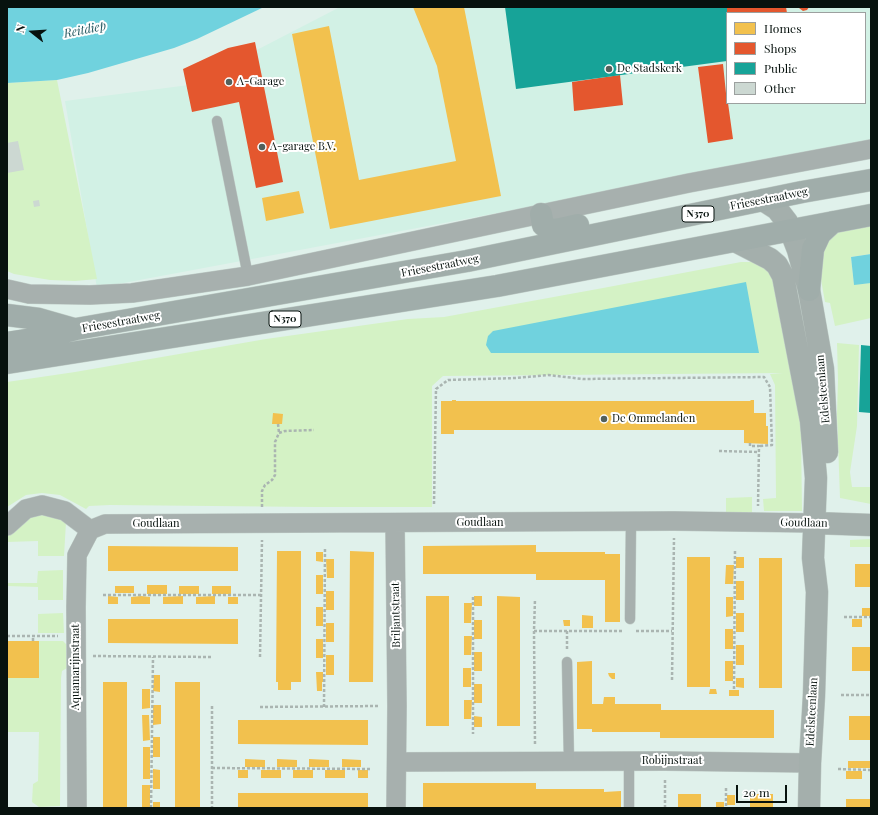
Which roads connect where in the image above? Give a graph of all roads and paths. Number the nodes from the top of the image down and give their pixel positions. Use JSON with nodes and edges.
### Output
{"nodes":[{"id":1,"x":217,"y":121,"type":"dead end"},
{"id":2,"x":871,"y":149,"type":"edge"},
{"id":3,"x":871,"y":180,"type":"edge"},
{"id":4,"x":763,"y":200,"type":"junction"},
{"id":5,"x":541,"y":214,"type":"junction"},
{"id":6,"x":871,"y":215,"type":"edge"},
{"id":7,"x":833,"y":222,"type":"junction"},
{"id":8,"x":633,"y":227,"type":"junction"},
{"id":9,"x":791,"y":230,"type":"junction"},
{"id":10,"x":735,"y":241,"type":"junction"},
{"id":11,"x":248,"y":276,"type":"junction"},
{"id":12,"x":7,"y":289,"type":"edge"},
{"id":13,"x":809,"y":290,"type":"junction"},
{"id":14,"x":7,"y":315,"type":"edge"},
{"id":15,"x":76,"y":329,"type":"junction"},
{"id":16,"x":7,"y":343,"type":"edge"},
{"id":17,"x":7,"y":363,"type":"edge"},
{"id":18,"x":278,"y":424,"type":"dead end"},
{"id":19,"x":314,"y":430,"type":"dead end"},
{"id":20,"x":279,"y":433,"type":"junction"},
{"id":21,"x":750,"y":443,"type":"dead end"},
{"id":22,"x":759,"y":446,"type":"junction"},
{"id":23,"x":719,"y":452,"type":"dead end"},
{"id":24,"x":759,"y":452,"type":"junction"},
{"id":25,"x":434,"y":506,"type":"dead end"},
{"id":26,"x":758,"y":513,"type":"dead end"},
{"id":27,"x":674,"y":521,"type":"junction"},
{"id":28,"x":631,"y":522,"type":"junction"},
{"id":29,"x":395,"y":523,"type":"junction"},
{"id":30,"x":820,"y":523,"type":"junction"},
{"id":31,"x":262,"y":524,"type":"junction"},
{"id":32,"x":871,"y":524,"type":"edge"},
{"id":33,"x":7,"y":526,"type":"edge"},
{"id":34,"x":90,"y":530,"type":"junction"},
{"id":35,"x":325,"y":547,"type":"dead end"},
{"id":36,"x":735,"y":550,"type":"dead end"},
{"id":37,"x":103,"y":595,"type":"dead end"},
{"id":38,"x":261,"y":596,"type":"junction"},
{"id":39,"x":473,"y":597,"type":"dead end"},
{"id":40,"x":535,"y":599,"type":"dead end"},
{"id":41,"x":844,"y":617,"type":"dead end"},
{"id":42,"x":871,"y":617,"type":"edge"},
{"id":43,"x":630,"y":619,"type":"dead end"},
{"id":44,"x":534,"y":631,"type":"junction"},
{"id":45,"x":567,"y":631,"type":"junction"},
{"id":46,"x":672,"y":631,"type":"junction"},
{"id":47,"x":7,"y":636,"type":"edge"},
{"id":48,"x":33,"y":636,"type":"junction"},
{"id":49,"x":62,"y":636,"type":"dead end"},
{"id":50,"x":33,"y":641,"type":"dead end"},
{"id":51,"x":76,"y":656,"type":"junction"},
{"id":52,"x":152,"y":657,"type":"junction"},
{"id":53,"x":212,"y":657,"type":"dead end"},
{"id":54,"x":260,"y":657,"type":"dead end"},
{"id":55,"x":567,"y":662,"type":"joint"},
{"id":56,"x":672,"y":680,"type":"dead end"},
{"id":57,"x":734,"y":689,"type":"dead end"},
{"id":58,"x":841,"y":695,"type":"dead end"},
{"id":59,"x":871,"y":695,"type":"edge"},
{"id":60,"x":212,"y":706,"type":"dead end"},
{"id":61,"x":324,"y":706,"type":"junction"},
{"id":62,"x":397,"y":706,"type":"junction"},
{"id":63,"x":260,"y":707,"type":"dead end"},
{"id":64,"x":473,"y":734,"type":"dead end"},
{"id":65,"x":629,"y":761,"type":"junction"},
{"id":66,"x":397,"y":762,"type":"junction"},
{"id":67,"x":535,"y":762,"type":"junction"},
{"id":68,"x":569,"y":762,"type":"junction"},
{"id":69,"x":810,"y":763,"type":"junction"},
{"id":70,"x":212,"y":768,"type":"junction"},
{"id":71,"x":371,"y":769,"type":"dead end"},
{"id":72,"x":838,"y":770,"type":"dead end"},
{"id":73,"x":871,"y":770,"type":"edge"},
{"id":74,"x":726,"y":788,"type":"dead end"},
{"id":75,"x":77,"y":808,"type":"edge"},
{"id":76,"x":151,"y":808,"type":"edge"},
{"id":77,"x":212,"y":808,"type":"edge"},
{"id":78,"x":396,"y":808,"type":"edge"},
{"id":79,"x":629,"y":808,"type":"edge"},
{"id":80,"x":726,"y":808,"type":"edge"},
{"id":81,"x":809,"y":808,"type":"edge"}],
"edges":[{"from":1,"to":11,"type":"lane"},
{"from":2,"to":5,"type":"street"},
{"from":3,"to":4,"type":"highway","name":"Friesestraatweg","number":"N370"},
{"from":4,"to":8,"type":"highway","name":"Friesestraatweg","number":"N370"},
{"from":4,"to":9,"type":"street","name":"Edelsteenlaan"},
{"from":5,"to":8,"type":"highway"},
{"from":5,"to":11,"type":"street"},
{"from":6,"to":7,"type":"highway","name":"Friesestraatweg","number":"N370"},
{"from":7,"to":9,"type":"highway","name":"Friesestraatweg","number":"N370"},
{"from":7,"to":13,"type":"highway"},
{"from":8,"to":15,"type":"highway","name":"Friesestraatweg","number":"N370"},
{"from":9,"to":10,"type":"highway","name":"Friesestraatweg","number":"N370"},
{"from":9,"to":13,"type":"street","name":"Edelsteenlaan"},
{"from":10,"to":17,"type":"highway","name":"Friesestraatweg","number":"N370"},
{"from":10,"to":30,"type":"street","name":"Edelsteenlaan"},
{"from":11,"to":12,"type":"street"},
{"from":13,"to":30,"type":"street","name":"Edelsteenlaan"},
{"from":14,"to":15,"type":"highway","number":"N370"},
{"from":15,"to":16,"type":"highway","name":"Friesestraatweg","number":"N370"},
{"from":18,"to":20,"type":"path"},
{"from":19,"to":20,"type":"path"},
{"from":20,"to":31,"type":"path"},
{"from":21,"to":22,"type":"path"},
{"from":22,"to":24,"type":"path"},
{"from":22,"to":25,"type":"path"},
{"from":23,"to":24,"type":"path"},
{"from":24,"to":26,"type":"path"},
{"from":27,"to":28,"type":"street","name":"Goudlaan"},
{"from":27,"to":30,"type":"street","name":"Goudlaan"},
{"from":27,"to":46,"type":"path"},
{"from":28,"to":29,"type":"street","name":"Goudlaan"},
{"from":28,"to":43,"type":"lane"},
{"from":29,"to":31,"type":"street","name":"Goudlaan"},
{"from":29,"to":62,"type":"street","name":"Briljantstraat"},
{"from":30,"to":32,"type":"street","name":"Goudlaan"},
{"from":30,"to":69,"type":"street","name":"Edelsteenlaan"},
{"from":31,"to":34,"type":"street","name":"Goudlaan"},
{"from":31,"to":38,"type":"path"},
{"from":33,"to":34,"type":"street"},
{"from":34,"to":51,"type":"street","name":"Aquamarijnstraat"},
{"from":35,"to":61,"type":"path"},
{"from":36,"to":57,"type":"path"},
{"from":37,"to":38,"type":"path"},
{"from":38,"to":54,"type":"path"},
{"from":39,"to":64,"type":"path"},
{"from":40,"to":44,"type":"path"},
{"from":41,"to":42,"type":"path"},
{"from":44,"to":45,"type":"path"},
{"from":44,"to":67,"type":"path"},
{"from":45,"to":46,"type":"path"},
{"from":45,"to":55,"type":"path"},
{"from":46,"to":56,"type":"path"},
{"from":47,"to":48,"type":"path"},
{"from":48,"to":49,"type":"path"},
{"from":48,"to":50,"type":"path"},
{"from":51,"to":52,"type":"path"},
{"from":51,"to":75,"type":"street","name":"Aquamarijnstraat"},
{"from":52,"to":53,"type":"path"},
{"from":52,"to":76,"type":"path"},
{"from":55,"to":68,"type":"lane"},
{"from":58,"to":59,"type":"path"},
{"from":60,"to":70,"type":"path"},
{"from":61,"to":62,"type":"path"},
{"from":61,"to":63,"type":"path"},
{"from":62,"to":66,"type":"street","name":"Briljantstraat"},
{"from":65,"to":68,"type":"street","name":"Robijnstraat"},
{"from":65,"to":69,"type":"street","name":"Robijnstraat"},
{"from":65,"to":79,"type":"lane"},
{"from":66,"to":67,"type":"street","name":"Robijnstraat"},
{"from":66,"to":78,"type":"street","name":"Briljantstraat"},
{"from":67,"to":68,"type":"street","name":"Robijnstraat"},
{"from":69,"to":81,"type":"street","name":"Edelsteenlaan"},
{"from":70,"to":71,"type":"path"},
{"from":70,"to":77,"type":"path"},
{"from":72,"to":73,"type":"path"},
{"from":74,"to":80,"type":"path"}]}
